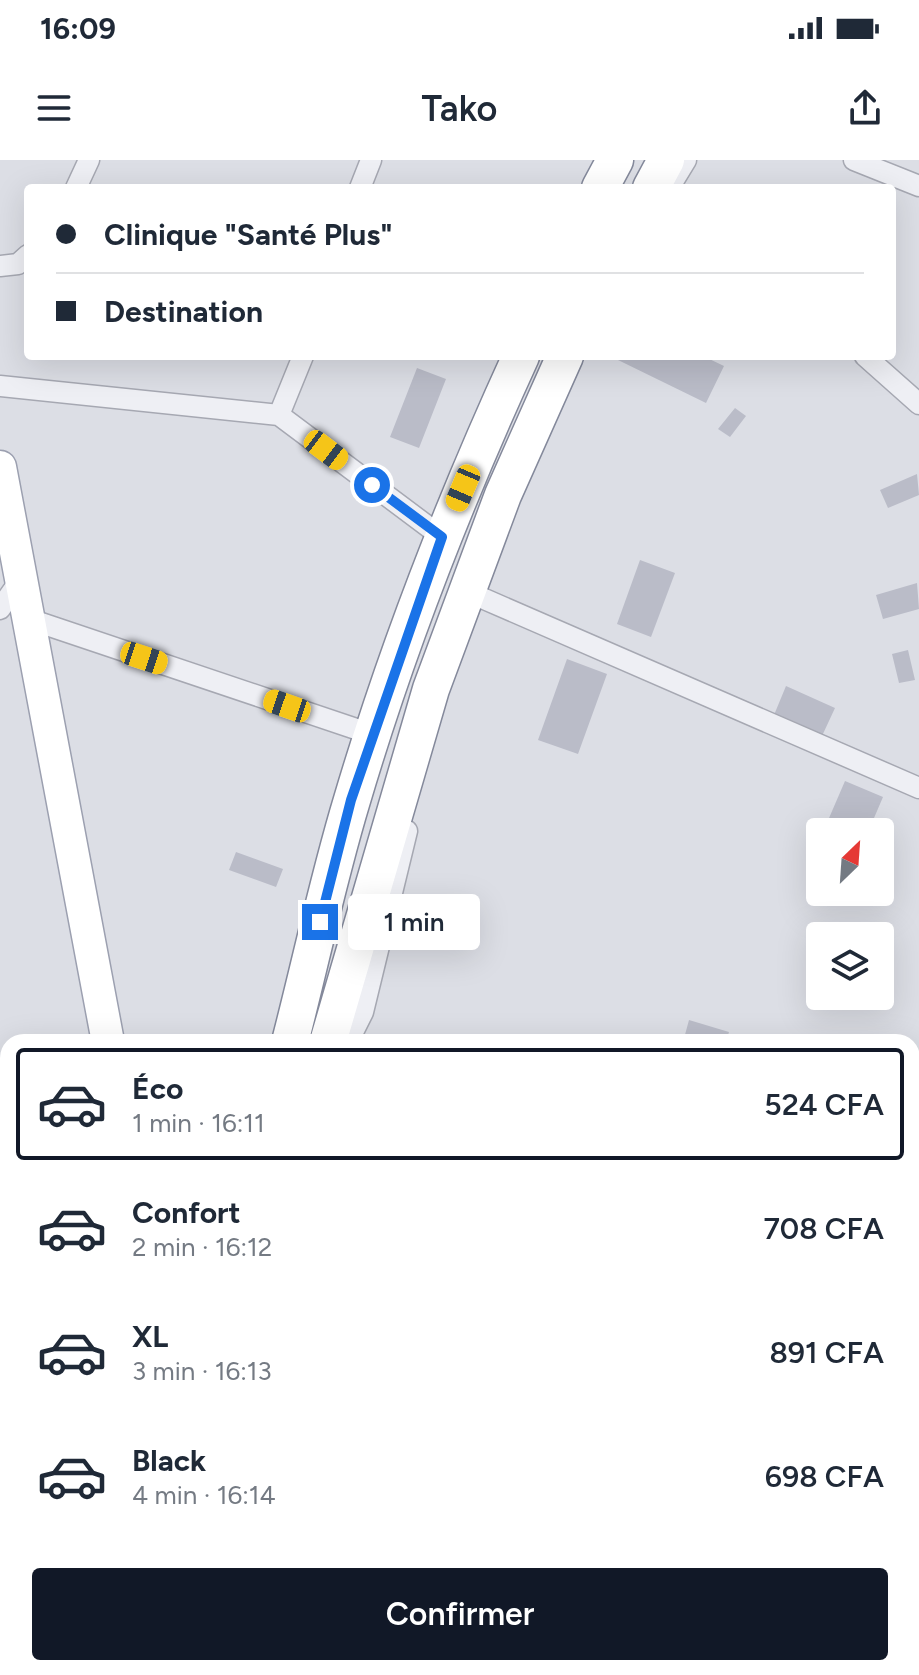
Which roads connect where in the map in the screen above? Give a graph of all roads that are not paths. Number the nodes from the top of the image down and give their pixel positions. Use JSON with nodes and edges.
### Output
{"nodes":[{"id":1,"x":89,"y":160,"type":"edge"},
{"id":2,"x":371,"y":160,"type":"edge"},
{"id":3,"x":615,"y":160,"type":"edge"},
{"id":4,"x":686,"y":160,"type":"edge"},
{"id":5,"x":854,"y":160,"type":"edge"},
{"id":6,"x":666,"y":182,"type":"edge"},
{"id":7,"x":78,"y":184,"type":"edge"},
{"id":8,"x":362,"y":184,"type":"edge"},
{"id":9,"x":602,"y":184,"type":"edge"},
{"id":10,"x":919,"y":186,"type":"edge"},
{"id":11,"x":24,"y":259,"type":"edge"},
{"id":12,"x":0,"y":266,"type":"edge"},
{"id":13,"x":301,"y":360,"type":"edge"},
{"id":14,"x":519,"y":360,"type":"edge"},
{"id":15,"x":563,"y":360,"type":"edge"},
{"id":16,"x":581,"y":360,"type":"edge"},
{"id":17,"x":870,"y":360,"type":"edge"},
{"id":18,"x":0,"y":386,"type":"edge"},
{"id":19,"x":919,"y":404,"type":"edge"},
{"id":20,"x":279,"y":415,"type":"junction"},
{"id":21,"x":0,"y":467,"type":"edge"},
{"id":22,"x":442,"y":537,"type":"junction"},
{"id":23,"x":482,"y":598,"type":"junction"},
{"id":24,"x":14,"y":614,"type":"edge"},
{"id":25,"x":374,"y":735,"type":"junction"},
{"id":26,"x":919,"y":788,"type":"edge"},
{"id":27,"x":106,"y":1034,"type":"edge"},
{"id":28,"x":292,"y":1034,"type":"edge"},
{"id":29,"x":330,"y":1034,"type":"edge"},
{"id":30,"x":352,"y":1034,"type":"edge"}],
"edges":[{"from":1,"to":7,"type":"street"},
{"from":2,"to":8,"type":"street"},
{"from":3,"to":9,"type":"highway"},
{"from":4,"to":6,"type":"street"},
{"from":5,"to":10,"type":"street"},
{"from":11,"to":12,"type":"street"},
{"from":13,"to":20,"type":"street"},
{"from":14,"to":22,"type":"highway"},
{"from":15,"to":29,"type":"highway"},
{"from":16,"to":23,"type":"street"},
{"from":17,"to":19,"type":"street"},
{"from":18,"to":20,"type":"street"},
{"from":20,"to":22,"type":"street"},
{"from":21,"to":24,"type":"main road"},
{"from":22,"to":25,"type":"highway"},
{"from":23,"to":26,"type":"street"},
{"from":23,"to":30,"type":"street"},
{"from":24,"to":25,"type":"street"},
{"from":24,"to":27,"type":"main road"},
{"from":25,"to":28,"type":"highway"}]}
